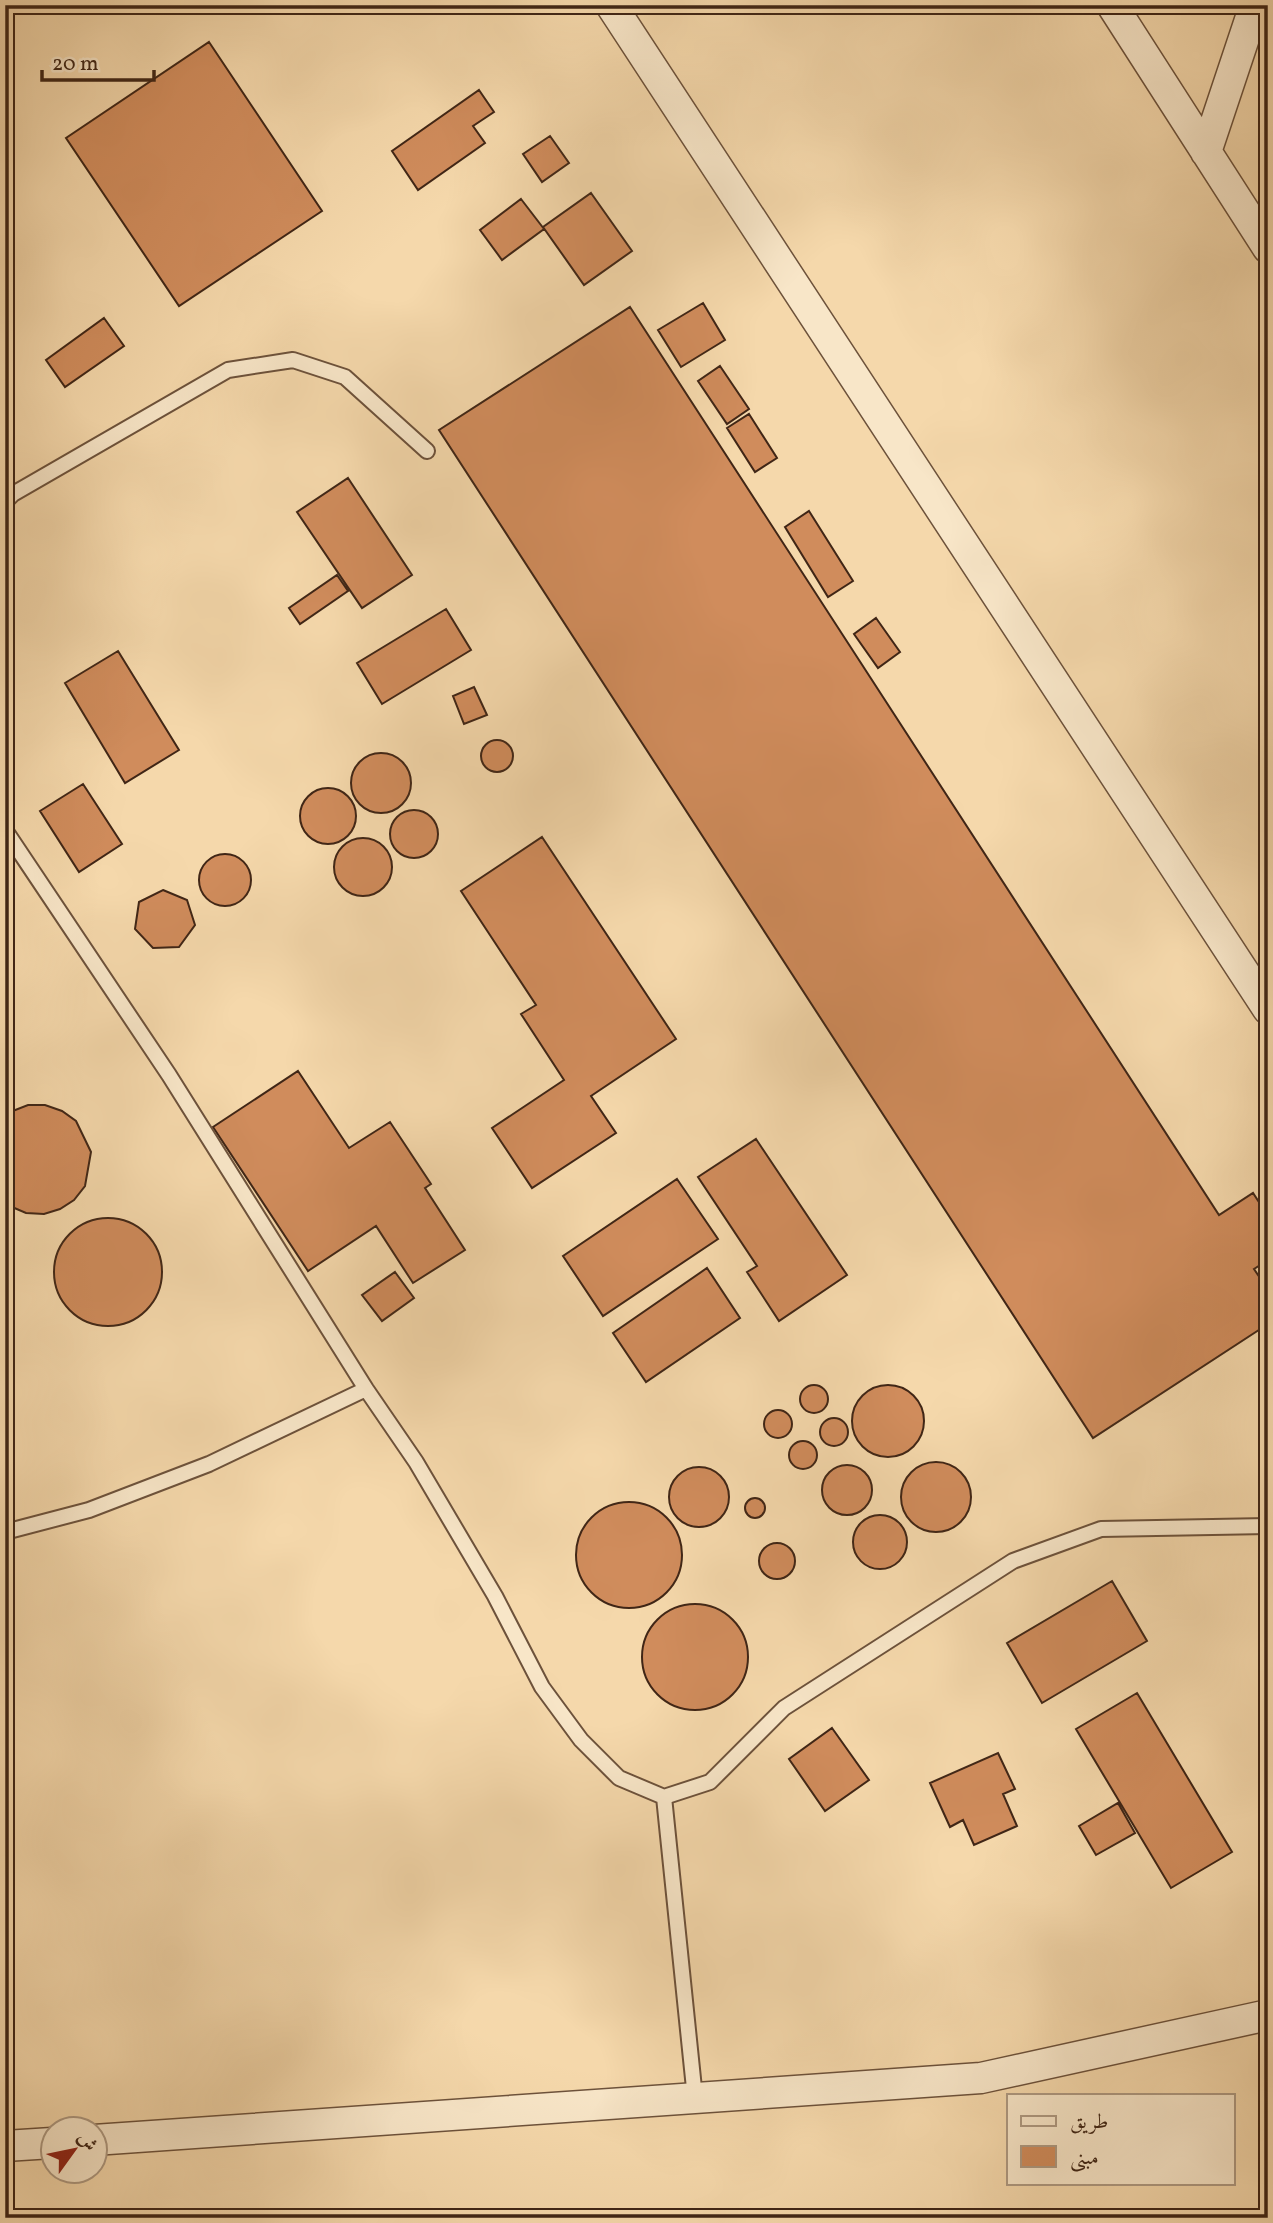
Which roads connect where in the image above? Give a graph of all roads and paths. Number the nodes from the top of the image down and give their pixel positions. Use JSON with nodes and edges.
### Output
{"nodes":[{"id":1,"x":611,"y":5,"type":"edge"},
{"id":2,"x":1112,"y":5,"type":"edge"},
{"id":3,"x":1255,"y":5,"type":"edge"},
{"id":4,"x":1206,"y":152,"type":"junction"},
{"id":5,"x":1268,"y":248,"type":"edge"},
{"id":6,"x":427,"y":451,"type":"dead end"},
{"id":7,"x":5,"y":502,"type":"edge"},
{"id":8,"x":5,"y":830,"type":"edge"},
{"id":9,"x":1268,"y":1009,"type":"edge"},
{"id":10,"x":366,"y":1389,"type":"junction"},
{"id":11,"x":1268,"y":1526,"type":"edge"},
{"id":12,"x":5,"y":1532,"type":"edge"},
{"id":13,"x":664,"y":1797,"type":"junction"},
{"id":14,"x":1268,"y":2015,"type":"edge"},
{"id":15,"x":695,"y":2098,"type":"junction"},
{"id":16,"x":108,"y":2139,"type":"edge"},
{"id":17,"x":38,"y":2144,"type":"edge"},
{"id":18,"x":5,"y":2146,"type":"edge"}],
"edges":[{"from":1,"to":9,"type":"street"},
{"from":2,"to":4,"type":"street"},
{"from":3,"to":4,"type":"street"},
{"from":4,"to":5,"type":"street"},
{"from":6,"to":7,"type":"lane"},
{"from":8,"to":10,"type":"lane"},
{"from":10,"to":12,"type":"lane"},
{"from":10,"to":13,"type":"lane"},
{"from":11,"to":13,"type":"lane"},
{"from":13,"to":15,"type":"lane"},
{"from":14,"to":15,"type":"street"},
{"from":15,"to":16,"type":"street"},
{"from":17,"to":18,"type":"street"}]}
